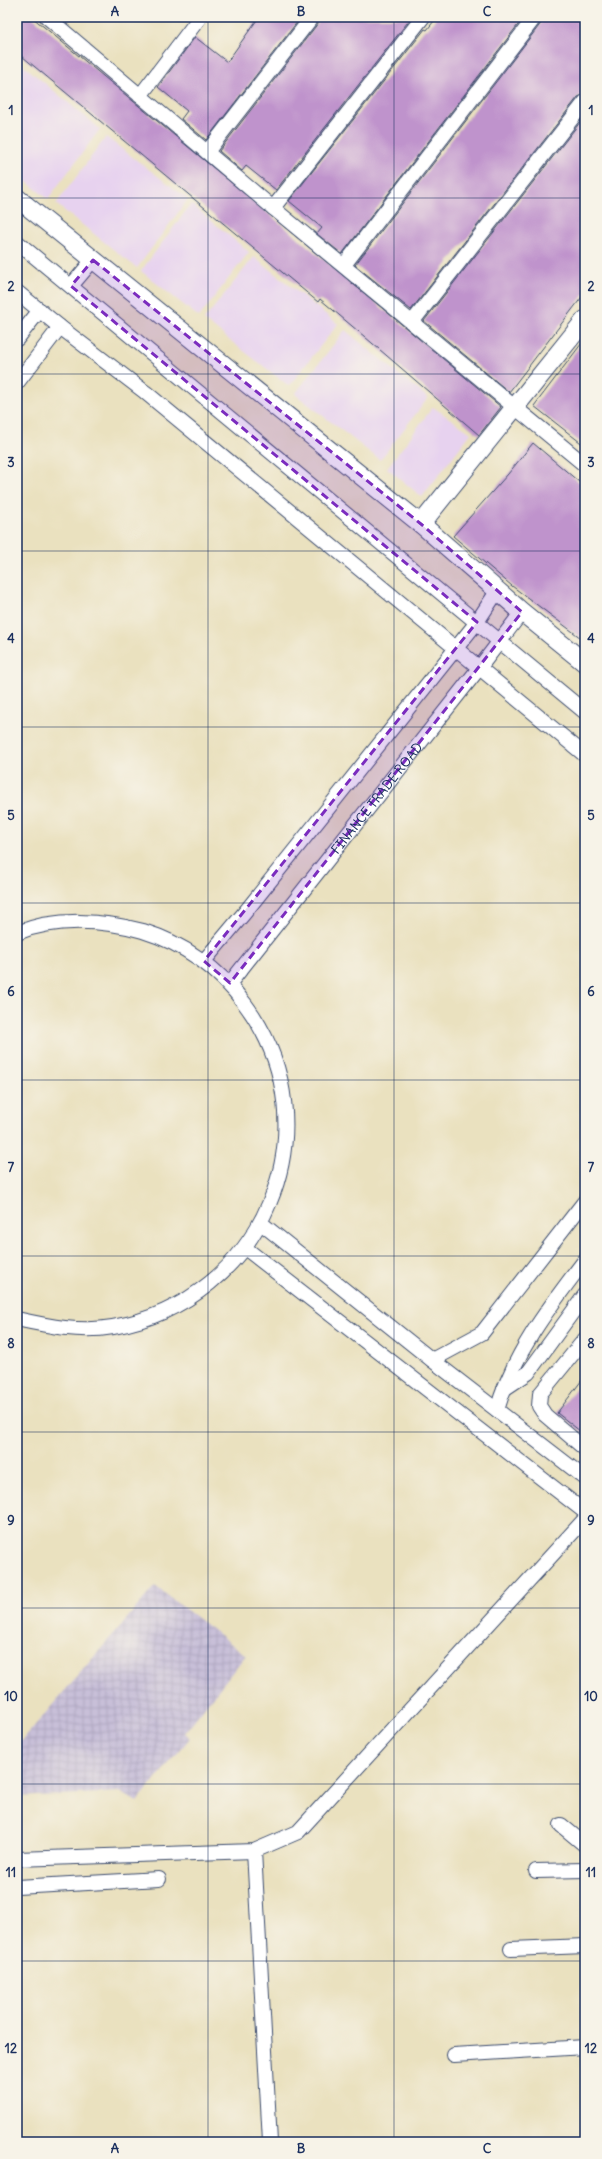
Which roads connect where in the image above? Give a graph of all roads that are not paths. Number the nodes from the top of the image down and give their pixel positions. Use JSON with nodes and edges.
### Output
{"nodes":[{"id":1,"x":47,"y":17,"type":"edge"},
{"id":2,"x":200,"y":17,"type":"edge"},
{"id":3,"x":312,"y":17,"type":"edge"},
{"id":4,"x":423,"y":17,"type":"edge"},
{"id":5,"x":535,"y":17,"type":"edge"},
{"id":6,"x":140,"y":96,"type":"junction"},
{"id":7,"x":585,"y":102,"type":"edge"},
{"id":8,"x":207,"y":152,"type":"junction"},
{"id":9,"x":17,"y":198,"type":"edge"},
{"id":10,"x":273,"y":208,"type":"junction"},
{"id":11,"x":17,"y":242,"type":"edge"},
{"id":12,"x":93,"y":260,"type":"junction"},
{"id":13,"x":344,"y":265,"type":"junction"},
{"id":14,"x":72,"y":286,"type":"junction"},
{"id":15,"x":17,"y":292,"type":"edge"},
{"id":16,"x":40,"y":310,"type":"junction"},
{"id":17,"x":585,"y":320,"type":"edge"},
{"id":18,"x":413,"y":321,"type":"junction"},
{"id":19,"x":60,"y":327,"type":"junction"},
{"id":20,"x":17,"y":339,"type":"edge"},
{"id":21,"x":17,"y":383,"type":"edge"},
{"id":22,"x":517,"y":407,"type":"junction"},
{"id":23,"x":585,"y":465,"type":"edge"},
{"id":24,"x":420,"y":524,"type":"junction"},
{"id":25,"x":498,"y":590,"type":"junction"},
{"id":26,"x":522,"y":612,"type":"junction"},
{"id":27,"x":477,"y":622,"type":"junction"},
{"id":28,"x":499,"y":643,"type":"junction"},
{"id":29,"x":456,"y":647,"type":"junction"},
{"id":30,"x":585,"y":664,"type":"edge"},
{"id":31,"x":480,"y":667,"type":"junction"},
{"id":32,"x":585,"y":712,"type":"edge"},
{"id":33,"x":585,"y":755,"type":"edge"},
{"id":34,"x":17,"y":933,"type":"edge"},
{"id":35,"x":204,"y":960,"type":"junction"},
{"id":36,"x":230,"y":983,"type":"junction"},
{"id":37,"x":585,"y":1201,"type":"edge"},
{"id":38,"x":261,"y":1223,"type":"junction"},
{"id":39,"x":245,"y":1248,"type":"junction"},
{"id":40,"x":585,"y":1260,"type":"edge"},
{"id":41,"x":585,"y":1295,"type":"edge"},
{"id":42,"x":17,"y":1318,"type":"edge"},
{"id":43,"x":585,"y":1339,"type":"edge"},
{"id":44,"x":432,"y":1360,"type":"junction"},
{"id":45,"x":503,"y":1389,"type":"junction"},
{"id":46,"x":497,"y":1410,"type":"junction"},
{"id":47,"x":585,"y":1449,"type":"edge"},
{"id":48,"x":585,"y":1478,"type":"edge"},
{"id":49,"x":585,"y":1512,"type":"edge"},
{"id":50,"x":585,"y":1519,"type":"edge"},
{"id":51,"x":562,"y":1825,"type":"dead end"},
{"id":52,"x":585,"y":1845,"type":"edge"},
{"id":53,"x":254,"y":1851,"type":"junction"},
{"id":54,"x":17,"y":1859,"type":"edge"},
{"id":55,"x":585,"y":1870,"type":"edge"},
{"id":56,"x":536,"y":1871,"type":"dead end"},
{"id":57,"x":159,"y":1879,"type":"dead end"},
{"id":58,"x":17,"y":1887,"type":"edge"},
{"id":59,"x":585,"y":1946,"type":"edge"},
{"id":60,"x":511,"y":1949,"type":"dead end"},
{"id":61,"x":585,"y":2047,"type":"edge"},
{"id":62,"x":454,"y":2055,"type":"dead end"},
{"id":63,"x":270,"y":2142,"type":"edge"}],
"edges":[{"from":1,"to":6,"type":"street"},
{"from":2,"to":6,"type":"street"},
{"from":3,"to":8,"type":"street"},
{"from":4,"to":10,"type":"street"},
{"from":5,"to":13,"type":"street"},
{"from":6,"to":8,"type":"street"},
{"from":7,"to":18,"type":"street"},
{"from":8,"to":10,"type":"street"},
{"from":9,"to":12,"type":"street"},
{"from":10,"to":13,"type":"street"},
{"from":11,"to":14,"type":"street"},
{"from":12,"to":14,"type":"street"},
{"from":12,"to":24,"type":"street"},
{"from":13,"to":18,"type":"street"},
{"from":14,"to":27,"type":"street"},
{"from":15,"to":16,"type":"street"},
{"from":16,"to":19,"type":"street"},
{"from":16,"to":20,"type":"street"},
{"from":17,"to":22,"type":"street"},
{"from":18,"to":22,"type":"street"},
{"from":19,"to":21,"type":"street"},
{"from":19,"to":29,"type":"street"},
{"from":22,"to":23,"type":"street"},
{"from":22,"to":24,"type":"street"},
{"from":24,"to":25,"type":"street"},
{"from":25,"to":26,"type":"street"},
{"from":25,"to":27,"type":"street"},
{"from":26,"to":28,"type":"street","name":"FINANCE TRADE ROAD"},
{"from":26,"to":30,"type":"street"},
{"from":27,"to":28,"type":"street"},
{"from":27,"to":29,"type":"street"},
{"from":28,"to":31,"type":"street","name":"FINANCE TRADE ROAD"},
{"from":28,"to":32,"type":"street"},
{"from":29,"to":31,"type":"street"},
{"from":29,"to":35,"type":"street"},
{"from":31,"to":33,"type":"street"},
{"from":31,"to":36,"type":"street","name":"FINANCE TRADE ROAD"},
{"from":34,"to":35,"type":"street"},
{"from":35,"to":36,"type":"street"},
{"from":36,"to":38,"type":"street"},
{"from":37,"to":44,"type":"street"},
{"from":38,"to":39,"type":"street"},
{"from":38,"to":44,"type":"street"},
{"from":39,"to":42,"type":"street"},
{"from":39,"to":49,"type":"street"},
{"from":40,"to":45,"type":"street"},
{"from":41,"to":45,"type":"street"},
{"from":43,"to":47,"type":"street"},
{"from":44,"to":46,"type":"street"},
{"from":45,"to":46,"type":"street"},
{"from":46,"to":48,"type":"street"},
{"from":50,"to":53,"type":"street"},
{"from":51,"to":52,"type":"street"},
{"from":53,"to":54,"type":"street"},
{"from":53,"to":63,"type":"street"},
{"from":55,"to":56,"type":"street"},
{"from":57,"to":58,"type":"street"},
{"from":59,"to":60,"type":"street"},
{"from":61,"to":62,"type":"street"}]}
